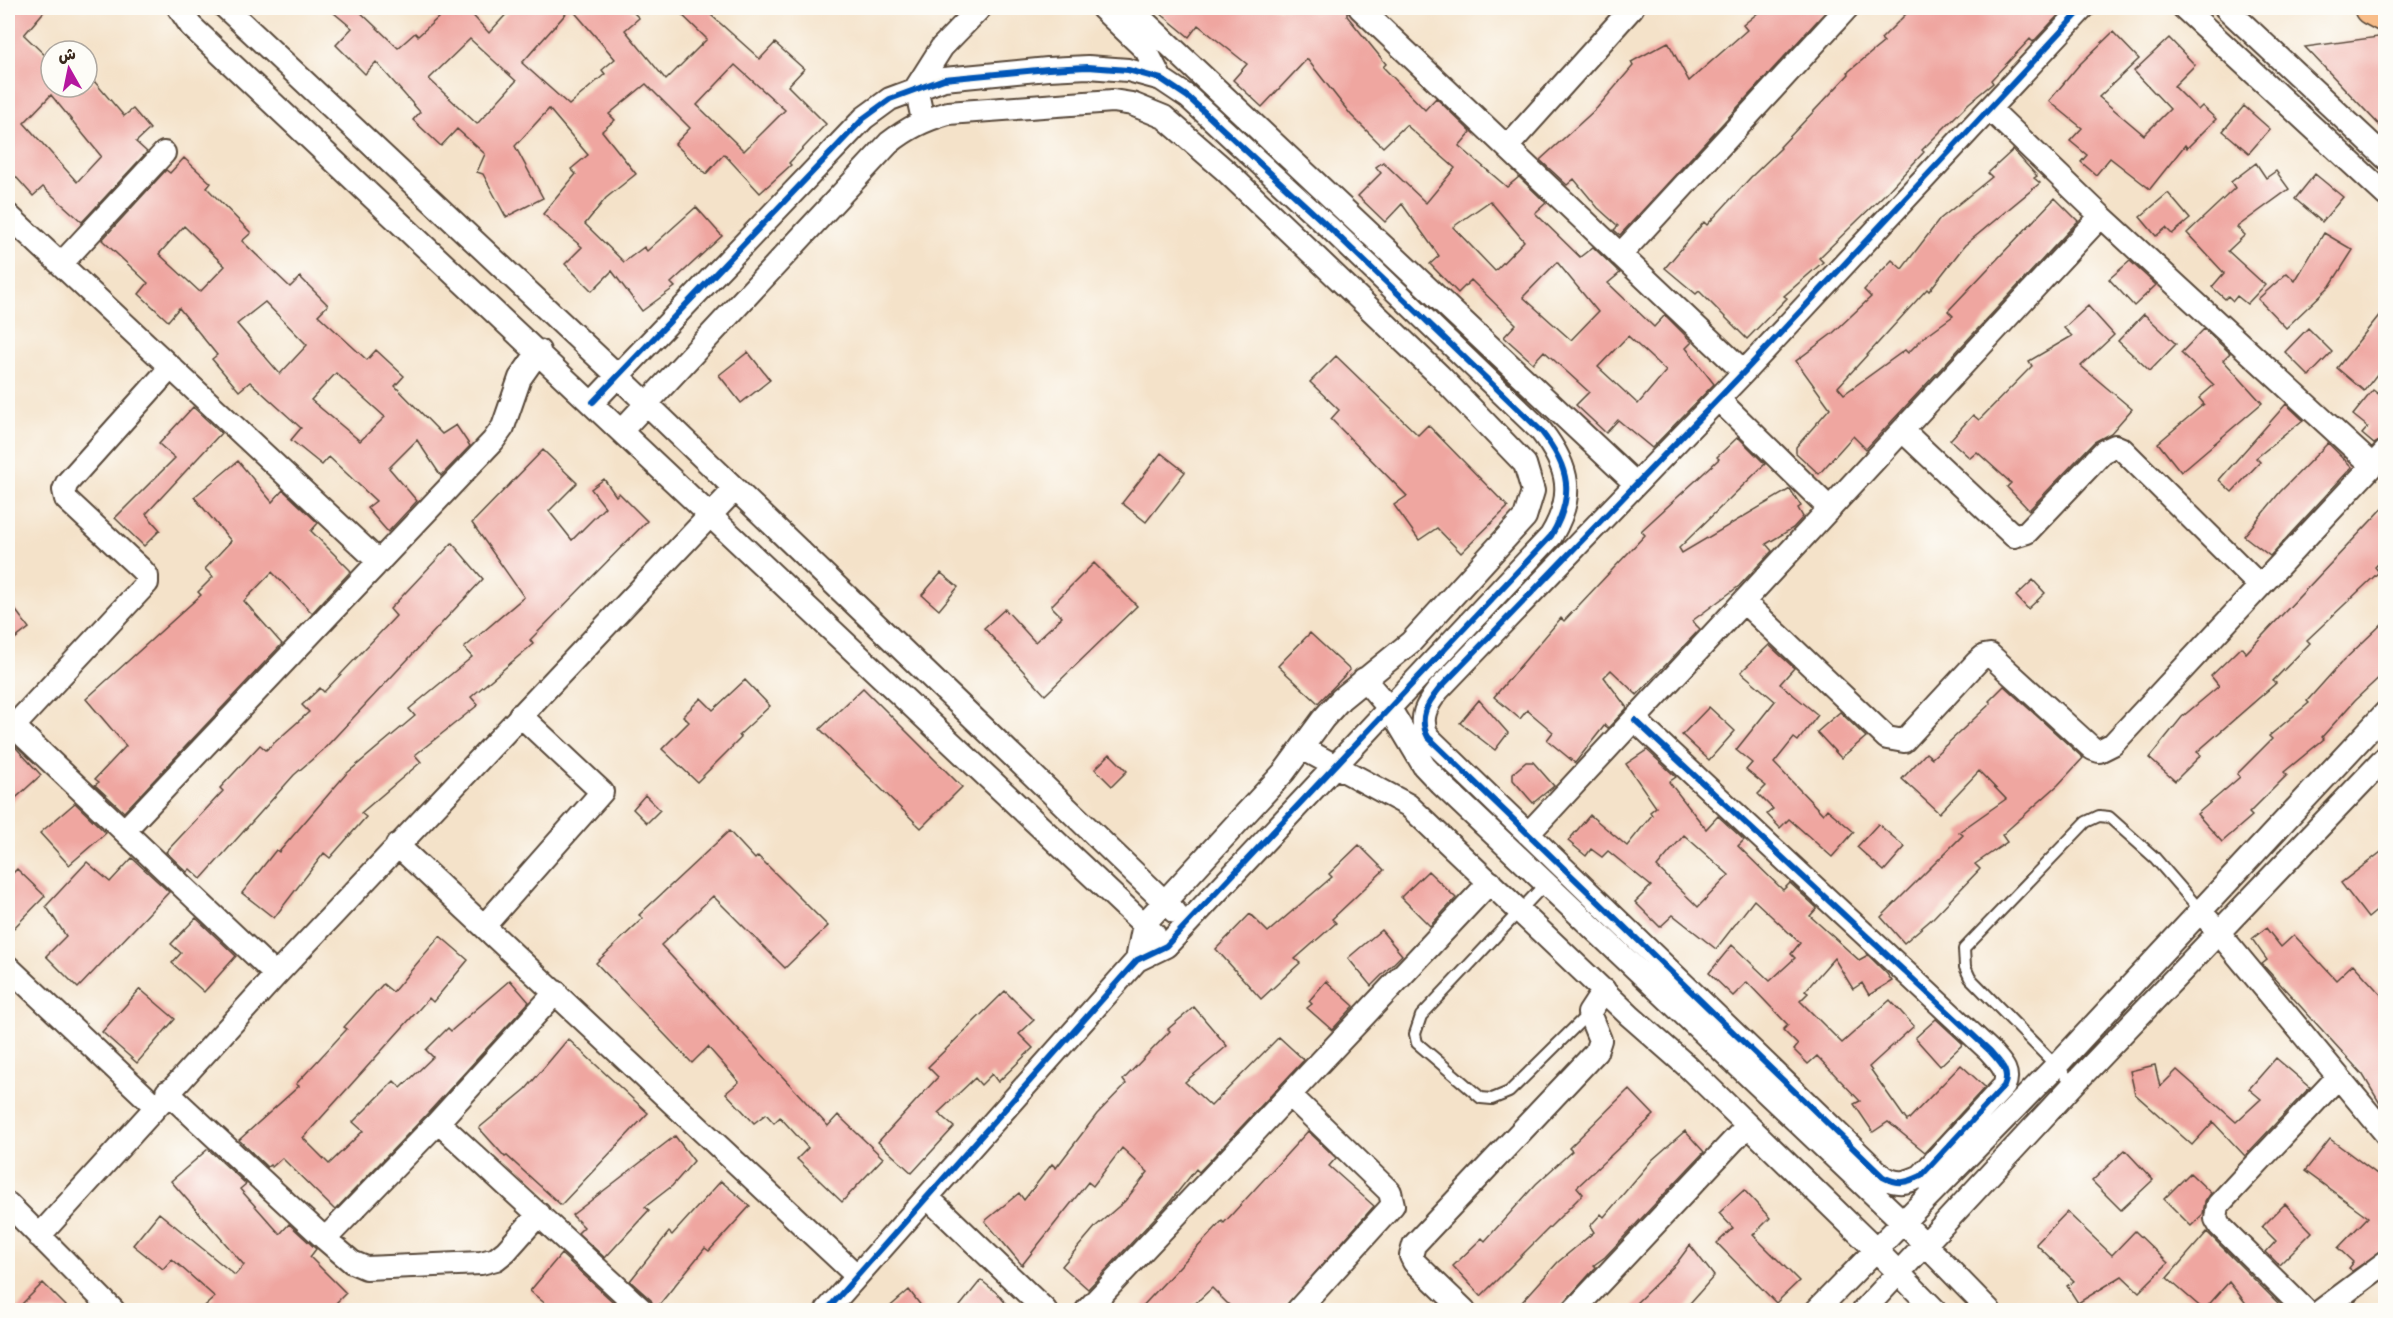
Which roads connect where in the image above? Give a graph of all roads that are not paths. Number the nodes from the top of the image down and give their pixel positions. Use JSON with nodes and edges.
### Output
{"nodes":[{"id":1,"x":179,"y":8,"type":"edge"},
{"id":2,"x":226,"y":8,"type":"edge"},
{"id":3,"x":980,"y":8,"type":"edge"},
{"id":4,"x":1102,"y":8,"type":"edge"},
{"id":5,"x":1130,"y":8,"type":"edge"},
{"id":6,"x":1360,"y":8,"type":"edge"},
{"id":7,"x":1632,"y":8,"type":"edge"},
{"id":8,"x":1847,"y":8,"type":"edge"},
{"id":9,"x":2083,"y":8,"type":"edge"},
{"id":10,"x":2184,"y":8,"type":"edge"},
{"id":11,"x":2226,"y":8,"type":"edge"},
{"id":12,"x":2371,"y":8,"type":"edge"},
{"id":13,"x":2385,"y":16,"type":"edge"},
{"id":14,"x":1161,"y":79,"type":"junction"},
{"id":15,"x":916,"y":88,"type":"junction"},
{"id":16,"x":1147,"y":109,"type":"junction"},
{"id":17,"x":1991,"y":110,"type":"junction"},
{"id":18,"x":923,"y":120,"type":"junction"},
{"id":19,"x":1507,"y":147,"type":"junction"},
{"id":20,"x":164,"y":153,"type":"dead end"},
{"id":21,"x":2385,"y":158,"type":"edge"},
{"id":22,"x":2385,"y":195,"type":"edge"},
{"id":23,"x":8,"y":215,"type":"edge"},
{"id":24,"x":2101,"y":216,"type":"junction"},
{"id":25,"x":1620,"y":255,"type":"junction"},
{"id":26,"x":61,"y":264,"type":"junction"},
{"id":27,"x":539,"y":351,"type":"junction"},
{"id":28,"x":1462,"y":355,"type":"junction"},
{"id":29,"x":171,"y":367,"type":"junction"},
{"id":30,"x":1744,"y":372,"type":"junction"},
{"id":31,"x":618,"y":376,"type":"junction"},
{"id":32,"x":1440,"y":376,"type":"junction"},
{"id":33,"x":1718,"y":399,"type":"junction"},
{"id":34,"x":593,"y":402,"type":"junction"},
{"id":35,"x":646,"y":404,"type":"junction"},
{"id":36,"x":1577,"y":428,"type":"junction"},
{"id":37,"x":622,"y":429,"type":"junction"},
{"id":38,"x":1903,"y":431,"type":"junction"},
{"id":39,"x":1555,"y":449,"type":"junction"},
{"id":40,"x":2379,"y":458,"type":"edge"},
{"id":41,"x":1636,"y":484,"type":"junction"},
{"id":42,"x":735,"y":489,"type":"junction"},
{"id":43,"x":1830,"y":509,"type":"junction"},
{"id":44,"x":709,"y":515,"type":"junction"},
{"id":45,"x":379,"y":561,"type":"junction"},
{"id":46,"x":1524,"y":565,"type":"junction"},
{"id":47,"x":1541,"y":583,"type":"junction"},
{"id":48,"x":2260,"y":586,"type":"junction"},
{"id":49,"x":1744,"y":602,"type":"junction"},
{"id":50,"x":1364,"y":679,"type":"junction"},
{"id":51,"x":1390,"y":709,"type":"junction"},
{"id":52,"x":2385,"y":712,"type":"edge"},
{"id":53,"x":520,"y":715,"type":"junction"},
{"id":54,"x":1635,"y":720,"type":"junction"},
{"id":55,"x":10,"y":724,"type":"edge"},
{"id":56,"x":1302,"y":748,"type":"junction"},
{"id":57,"x":2385,"y":757,"type":"edge"},
{"id":58,"x":1336,"y":767,"type":"junction"},
{"id":59,"x":124,"y":831,"type":"junction"},
{"id":60,"x":1528,"y":834,"type":"junction"},
{"id":61,"x":397,"y":846,"type":"junction"},
{"id":62,"x":1490,"y":882,"type":"junction"},
{"id":63,"x":1545,"y":884,"type":"junction"},
{"id":64,"x":1164,"y":902,"type":"junction"},
{"id":65,"x":1521,"y":910,"type":"junction"},
{"id":66,"x":2200,"y":910,"type":"junction"},
{"id":67,"x":1144,"y":924,"type":"junction"},
{"id":68,"x":1187,"y":924,"type":"junction"},
{"id":69,"x":484,"y":926,"type":"junction"},
{"id":70,"x":2218,"y":933,"type":"junction"},
{"id":71,"x":1166,"y":946,"type":"junction"},
{"id":72,"x":1137,"y":960,"type":"junction"},
{"id":73,"x":8,"y":967,"type":"edge"},
{"id":74,"x":276,"y":975,"type":"junction"},
{"id":75,"x":1604,"y":990,"type":"junction"},
{"id":76,"x":555,"y":992,"type":"junction"},
{"id":77,"x":1588,"y":1013,"type":"junction"},
{"id":78,"x":2056,"y":1066,"type":"junction"},
{"id":79,"x":2337,"y":1078,"type":"junction"},
{"id":80,"x":2074,"y":1084,"type":"junction"},
{"id":81,"x":1290,"y":1095,"type":"junction"},
{"id":82,"x":161,"y":1099,"type":"junction"},
{"id":83,"x":438,"y":1122,"type":"junction"},
{"id":84,"x":1748,"y":1125,"type":"junction"},
{"id":85,"x":2385,"y":1134,"type":"edge"},
{"id":86,"x":1970,"y":1139,"type":"junction"},
{"id":87,"x":1851,"y":1160,"type":"junction"},
{"id":88,"x":927,"y":1197,"type":"junction"},
{"id":89,"x":8,"y":1204,"type":"edge"},
{"id":90,"x":539,"y":1214,"type":"junction"},
{"id":91,"x":1903,"y":1222,"type":"junction"},
{"id":92,"x":39,"y":1236,"type":"junction"},
{"id":93,"x":325,"y":1239,"type":"junction"},
{"id":94,"x":1925,"y":1246,"type":"junction"},
{"id":95,"x":1875,"y":1249,"type":"junction"},
{"id":96,"x":2385,"y":1262,"type":"edge"},
{"id":97,"x":1899,"y":1273,"type":"junction"},
{"id":98,"x":856,"y":1275,"type":"junction"},
{"id":99,"x":113,"y":1311,"type":"edge"},
{"id":100,"x":642,"y":1311,"type":"edge"},
{"id":101,"x":827,"y":1311,"type":"edge"},
{"id":102,"x":1045,"y":1311,"type":"edge"},
{"id":103,"x":1087,"y":1311,"type":"edge"},
{"id":104,"x":1298,"y":1311,"type":"edge"},
{"id":105,"x":1464,"y":1311,"type":"edge"},
{"id":106,"x":1574,"y":1311,"type":"edge"},
{"id":107,"x":1817,"y":1311,"type":"edge"},
{"id":108,"x":1864,"y":1311,"type":"edge"},
{"id":109,"x":1935,"y":1311,"type":"edge"},
{"id":110,"x":1989,"y":1311,"type":"edge"},
{"id":111,"x":2305,"y":1311,"type":"edge"},
{"id":112,"x":2322,"y":1311,"type":"edge"}],
"edges":[{"from":1,"to":27,"type":"street"},
{"from":2,"to":31,"type":"street"},
{"from":3,"to":15,"type":"street"},
{"from":4,"to":14,"type":"street"},
{"from":5,"to":36,"type":"street"},
{"from":6,"to":19,"type":"street"},
{"from":7,"to":19,"type":"street"},
{"from":8,"to":25,"type":"street"},
{"from":9,"to":17,"type":"street"},
{"from":10,"to":22,"type":"street"},
{"from":11,"to":21,"type":"street"},
{"from":12,"to":13,"type":"main road"},
{"from":14,"to":15,"type":"street"},
{"from":14,"to":16,"type":"street"},
{"from":14,"to":28,"type":"street"},
{"from":15,"to":18,"type":"street"},
{"from":15,"to":31,"type":"street"},
{"from":16,"to":18,"type":"street"},
{"from":16,"to":32,"type":"street"},
{"from":17,"to":24,"type":"street"},
{"from":17,"to":30,"type":"street"},
{"from":18,"to":35,"type":"street"},
{"from":19,"to":25,"type":"street"},
{"from":20,"to":26,"type":"street"},
{"from":23,"to":26,"type":"street"},
{"from":24,"to":38,"type":"street"},
{"from":24,"to":40,"type":"street"},
{"from":25,"to":30,"type":"street"},
{"from":26,"to":29,"type":"street"},
{"from":27,"to":34,"type":"street"},
{"from":27,"to":45,"type":"street"},
{"from":28,"to":32,"type":"street"},
{"from":28,"to":39,"type":"street"},
{"from":29,"to":45,"type":"street"},
{"from":29,"to":55,"type":"street"},
{"from":30,"to":33,"type":"street"},
{"from":31,"to":34,"type":"street"},
{"from":31,"to":35,"type":"street"},
{"from":32,"to":50,"type":"street"},
{"from":33,"to":41,"type":"street"},
{"from":33,"to":43,"type":"street"},
{"from":34,"to":37,"type":"street"},
{"from":35,"to":37,"type":"street"},
{"from":35,"to":42,"type":"street"},
{"from":36,"to":39,"type":"street"},
{"from":36,"to":41,"type":"street"},
{"from":37,"to":44,"type":"street"},
{"from":38,"to":43,"type":"street"},
{"from":38,"to":48,"type":"street"},
{"from":39,"to":46,"type":"street"},
{"from":40,"to":48,"type":"street"},
{"from":41,"to":47,"type":"street"},
{"from":42,"to":44,"type":"street"},
{"from":42,"to":64,"type":"street"},
{"from":43,"to":49,"type":"street"},
{"from":44,"to":53,"type":"street"},
{"from":44,"to":67,"type":"street"},
{"from":45,"to":59,"type":"street"},
{"from":46,"to":47,"type":"street"},
{"from":46,"to":51,"type":"street"},
{"from":47,"to":60,"type":"street"},
{"from":48,"to":49,"type":"street"},
{"from":49,"to":54,"type":"street"},
{"from":50,"to":51,"type":"street"},
{"from":50,"to":56,"type":"street"},
{"from":51,"to":58,"type":"street"},
{"from":51,"to":63,"type":"street"},
{"from":52,"to":66,"type":"street"},
{"from":53,"to":61,"type":"street"},
{"from":53,"to":69,"type":"street"},
{"from":54,"to":60,"type":"street"},
{"from":54,"to":86,"type":"street"},
{"from":55,"to":59,"type":"street"},
{"from":56,"to":58,"type":"street"},
{"from":56,"to":64,"type":"street"},
{"from":57,"to":70,"type":"street"},
{"from":58,"to":62,"type":"street"},
{"from":58,"to":68,"type":"street"},
{"from":59,"to":74,"type":"street"},
{"from":60,"to":87,"type":"street"},
{"from":61,"to":69,"type":"street"},
{"from":61,"to":74,"type":"street"},
{"from":62,"to":65,"type":"street"},
{"from":62,"to":81,"type":"street"},
{"from":63,"to":65,"type":"lane"},
{"from":63,"to":87,"type":"street"},
{"from":64,"to":67,"type":"street"},
{"from":64,"to":68,"type":"street"},
{"from":65,"to":75,"type":"street"},
{"from":65,"to":77,"type":"lane"},
{"from":66,"to":70,"type":"street"},
{"from":66,"to":78,"type":"street"},
{"from":66,"to":78,"type":"lane"},
{"from":67,"to":71,"type":"street"},
{"from":67,"to":72,"type":"street"},
{"from":68,"to":71,"type":"street"},
{"from":69,"to":76,"type":"street"},
{"from":70,"to":79,"type":"street"},
{"from":70,"to":80,"type":"street"},
{"from":71,"to":72,"type":"street"},
{"from":72,"to":88,"type":"street"},
{"from":73,"to":82,"type":"street"},
{"from":74,"to":82,"type":"street"},
{"from":75,"to":77,"type":"street"},
{"from":75,"to":84,"type":"street"},
{"from":76,"to":83,"type":"street"},
{"from":76,"to":98,"type":"street"},
{"from":77,"to":105,"type":"street"},
{"from":78,"to":80,"type":"lane"},
{"from":78,"to":86,"type":"street"},
{"from":79,"to":85,"type":"street"},
{"from":79,"to":111,"type":"street"},
{"from":80,"to":94,"type":"street"},
{"from":81,"to":103,"type":"street"},
{"from":81,"to":104,"type":"street"},
{"from":82,"to":92,"type":"street"},
{"from":82,"to":93,"type":"street"},
{"from":83,"to":90,"type":"street"},
{"from":83,"to":93,"type":"street"},
{"from":84,"to":95,"type":"street"},
{"from":84,"to":106,"type":"street"},
{"from":86,"to":87,"type":"street"},
{"from":86,"to":91,"type":"street"},
{"from":87,"to":91,"type":"street"},
{"from":88,"to":98,"type":"street"},
{"from":88,"to":102,"type":"street"},
{"from":89,"to":92,"type":"street"},
{"from":90,"to":93,"type":"street"},
{"from":90,"to":100,"type":"street"},
{"from":91,"to":94,"type":"street"},
{"from":91,"to":95,"type":"street"},
{"from":92,"to":99,"type":"street"},
{"from":94,"to":97,"type":"street"},
{"from":94,"to":110,"type":"street"},
{"from":95,"to":97,"type":"street"},
{"from":95,"to":107,"type":"street"},
{"from":96,"to":112,"type":"street"},
{"from":97,"to":108,"type":"street"},
{"from":97,"to":109,"type":"street"},
{"from":98,"to":101,"type":"street"}]}
